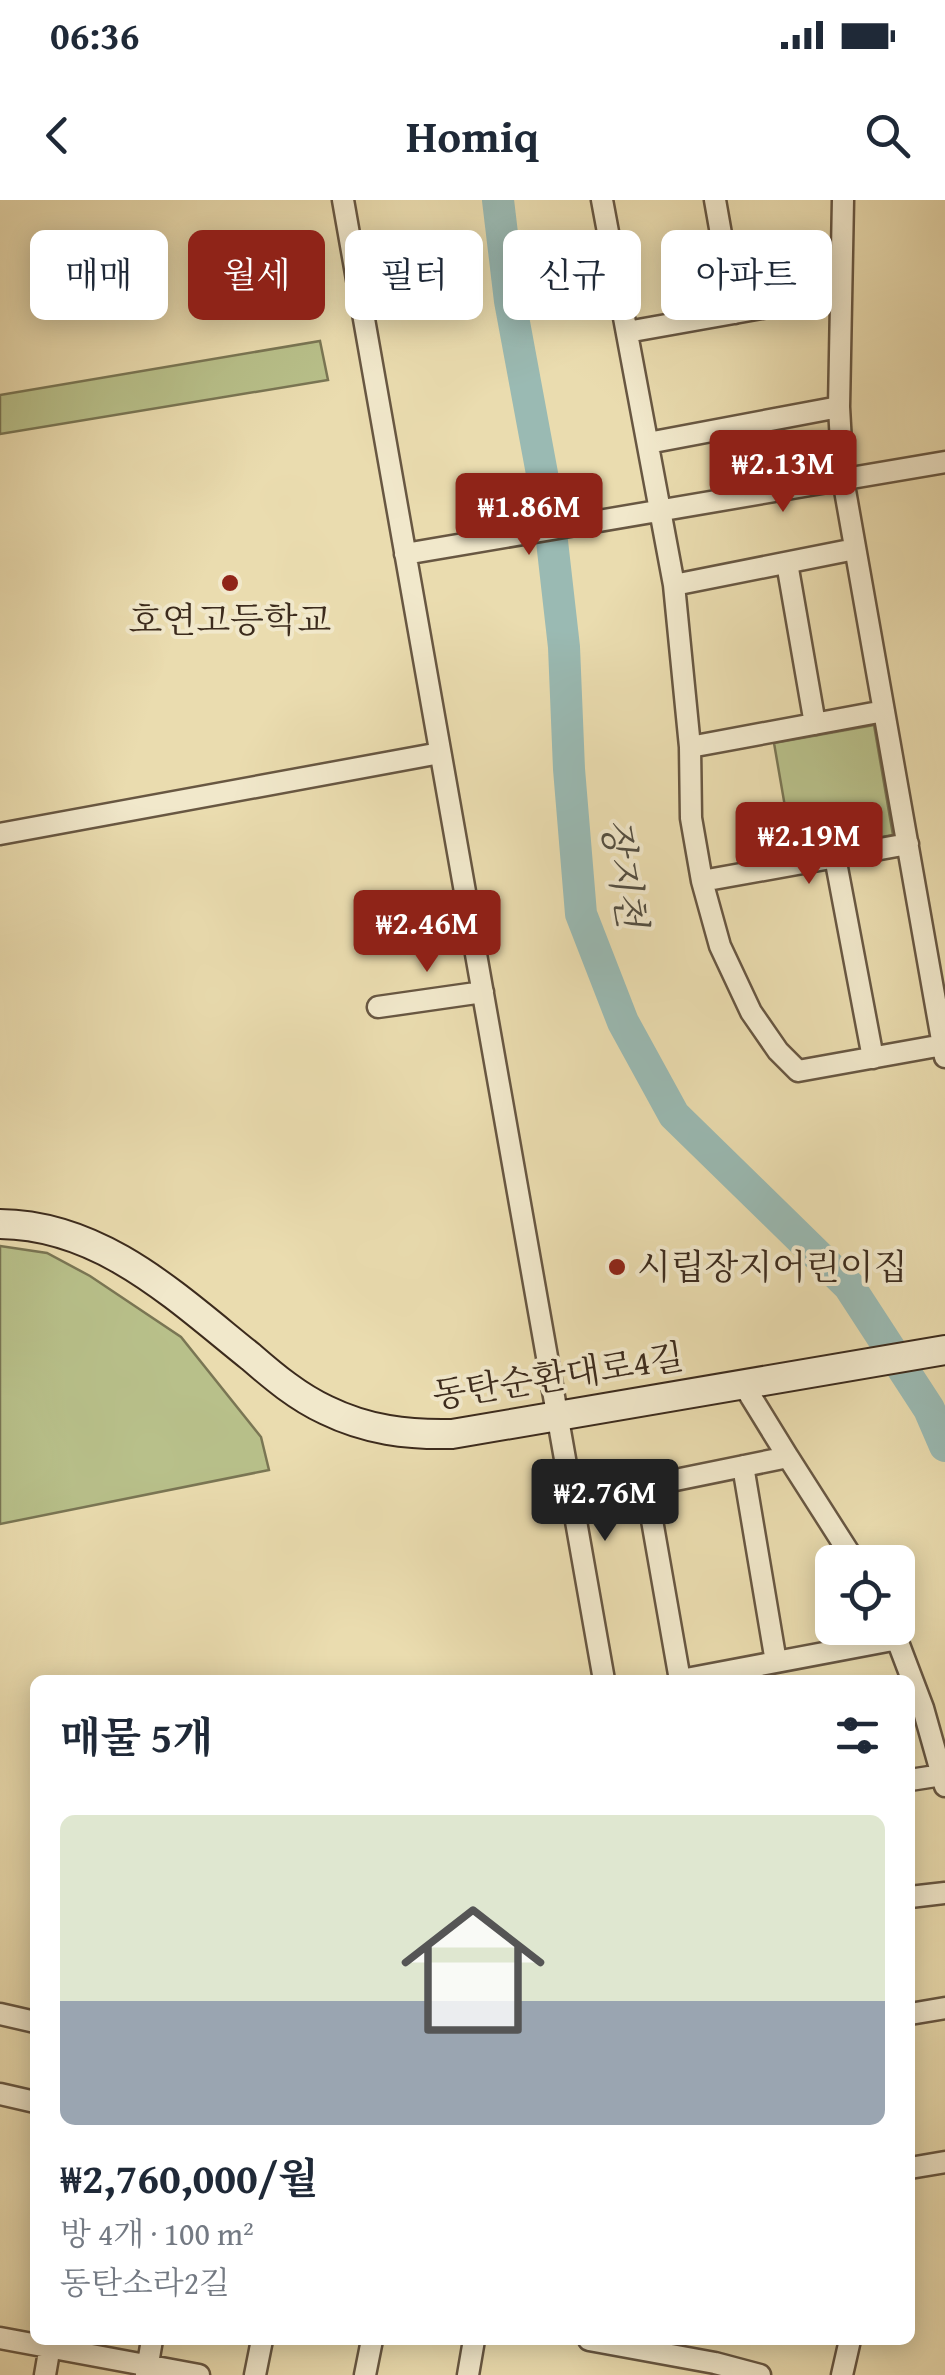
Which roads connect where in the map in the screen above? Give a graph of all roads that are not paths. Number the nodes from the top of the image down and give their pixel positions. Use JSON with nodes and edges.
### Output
{"nodes":[{"id":1,"x":343,"y":200,"type":"edge"},
{"id":2,"x":602,"y":200,"type":"edge"},
{"id":3,"x":714,"y":200,"type":"edge"},
{"id":4,"x":843,"y":200,"type":"edge"},
{"id":5,"x":720,"y":230,"type":"edge"},
{"id":6,"x":842,"y":294,"type":"junction"},
{"id":7,"x":832,"y":296,"type":"edge"},
{"id":8,"x":695,"y":320,"type":"edge"},
{"id":9,"x":627,"y":332,"type":"junction"},
{"id":10,"x":840,"y":406,"type":"junction"},
{"id":11,"x":648,"y":443,"type":"junction"},
{"id":12,"x":945,"y":462,"type":"edge"},
{"id":13,"x":843,"y":479,"type":"junction"},
{"id":14,"x":661,"y":510,"type":"junction"},
{"id":15,"x":855,"y":550,"type":"junction"},
{"id":16,"x":405,"y":554,"type":"junction"},
{"id":17,"x":787,"y":563,"type":"junction"},
{"id":18,"x":674,"y":585,"type":"junction"},
{"id":19,"x":884,"y":711,"type":"junction"},
{"id":20,"x":815,"y":724,"type":"junction"},
{"id":21,"x":690,"y":747,"type":"junction"},
{"id":22,"x":440,"y":753,"type":"junction"},
{"id":23,"x":0,"y":834,"type":"edge"},
{"id":24,"x":908,"y":844,"type":"junction"},
{"id":25,"x":836,"y":857,"type":"junction"},
{"id":26,"x":702,"y":881,"type":"junction"},
{"id":27,"x":483,"y":992,"type":"junction"},
{"id":28,"x":378,"y":1006,"type":"dead end"},
{"id":29,"x":944,"y":1051,"type":"edge"},
{"id":30,"x":873,"y":1058,"type":"junction"},
{"id":31,"x":0,"y":1224,"type":"edge"},
{"id":32,"x":945,"y":1350,"type":"edge"},
{"id":33,"x":744,"y":1384,"type":"junction"},
{"id":34,"x":558,"y":1416,"type":"junction"},
{"id":35,"x":788,"y":1458,"type":"junction"},
{"id":36,"x":743,"y":1466,"type":"junction"},
{"id":37,"x":843,"y":1545,"type":"edge"},
{"id":38,"x":846,"y":1645,"type":"edge"},
{"id":39,"x":898,"y":1645,"type":"edge"},
{"id":40,"x":776,"y":1662,"type":"junction"},
{"id":41,"x":603,"y":1675,"type":"edge"},
{"id":42,"x":679,"y":1675,"type":"edge"},
{"id":43,"x":707,"y":1675,"type":"edge"},
{"id":44,"x":907,"y":1675,"type":"edge"},
{"id":45,"x":917,"y":1709,"type":"edge"},
{"id":46,"x":915,"y":1780,"type":"edge"},
{"id":47,"x":944,"y":1780,"type":"edge"},
{"id":48,"x":945,"y":1893,"type":"edge"},
{"id":49,"x":915,"y":1897,"type":"edge"},
{"id":50,"x":945,"y":2008,"type":"edge"},
{"id":51,"x":915,"y":2013,"type":"edge"},
{"id":52,"x":0,"y":2014,"type":"edge"},
{"id":53,"x":30,"y":2021,"type":"edge"},
{"id":54,"x":0,"y":2094,"type":"edge"},
{"id":55,"x":30,"y":2101,"type":"edge"},
{"id":56,"x":945,"y":2162,"type":"edge"},
{"id":57,"x":915,"y":2167,"type":"edge"},
{"id":58,"x":0,"y":2338,"type":"edge"},
{"id":59,"x":30,"y":2342,"type":"edge"},
{"id":60,"x":51,"y":2345,"type":"edge"},
{"id":61,"x":55,"y":2345,"type":"edge"},
{"id":62,"x":151,"y":2345,"type":"edge"},
{"id":63,"x":261,"y":2345,"type":"edge"},
{"id":64,"x":371,"y":2345,"type":"edge"},
{"id":65,"x":473,"y":2345,"type":"edge"},
{"id":66,"x":610,"y":2345,"type":"edge"},
{"id":67,"x":849,"y":2345,"type":"edge"},
{"id":68,"x":713,"y":2369,"type":"edge"},
{"id":69,"x":147,"y":2370,"type":"edge"},
{"id":70,"x":45,"y":2375,"type":"edge"},
{"id":71,"x":198,"y":2375,"type":"edge"},
{"id":72,"x":255,"y":2375,"type":"edge"},
{"id":73,"x":366,"y":2375,"type":"edge"},
{"id":74,"x":468,"y":2375,"type":"edge"},
{"id":75,"x":760,"y":2375,"type":"edge"},
{"id":76,"x":842,"y":2375,"type":"edge"}],
"edges":[{"from":1,"to":16,"type":"street"},
{"from":2,"to":9,"type":"street"},
{"from":3,"to":5,"type":"street"},
{"from":4,"to":6,"type":"street"},
{"from":6,"to":7,"type":"street"},
{"from":6,"to":10,"type":"street"},
{"from":8,"to":9,"type":"street"},
{"from":9,"to":11,"type":"street"},
{"from":10,"to":11,"type":"street"},
{"from":10,"to":13,"type":"street"},
{"from":11,"to":14,"type":"street"},
{"from":12,"to":13,"type":"street"},
{"from":13,"to":14,"type":"street"},
{"from":13,"to":15,"type":"street"},
{"from":14,"to":16,"type":"street"},
{"from":14,"to":18,"type":"street"},
{"from":15,"to":17,"type":"street"},
{"from":15,"to":19,"type":"street"},
{"from":16,"to":22,"type":"street"},
{"from":17,"to":18,"type":"street"},
{"from":17,"to":20,"type":"street"},
{"from":18,"to":21,"type":"street"},
{"from":19,"to":20,"type":"street"},
{"from":19,"to":24,"type":"street"},
{"from":20,"to":21,"type":"street"},
{"from":21,"to":26,"type":"street"},
{"from":22,"to":23,"type":"street"},
{"from":22,"to":27,"type":"street"},
{"from":24,"to":25,"type":"street"},
{"from":24,"to":29,"type":"street"},
{"from":25,"to":26,"type":"street"},
{"from":25,"to":30,"type":"street"},
{"from":26,"to":30,"type":"street"},
{"from":27,"to":28,"type":"street"},
{"from":27,"to":34,"type":"street"},
{"from":29,"to":30,"type":"street"},
{"from":31,"to":34,"type":"street","name":"동탄순환대로4길"},
{"from":32,"to":33,"type":"street","name":"동탄순환대로4길"},
{"from":33,"to":34,"type":"street","name":"동탄순환대로4길"},
{"from":33,"to":35,"type":"street"},
{"from":34,"to":41,"type":"street"},
{"from":35,"to":36,"type":"street"},
{"from":35,"to":37,"type":"street"},
{"from":36,"to":40,"type":"street"},
{"from":36,"to":42,"type":"street"},
{"from":38,"to":40,"type":"street"},
{"from":39,"to":44,"type":"street"},
{"from":40,"to":43,"type":"street"},
{"from":45,"to":47,"type":"street"},
{"from":46,"to":47,"type":"street"},
{"from":48,"to":49,"type":"street"},
{"from":50,"to":51,"type":"street"},
{"from":52,"to":53,"type":"street"},
{"from":54,"to":55,"type":"street"},
{"from":56,"to":57,"type":"street"},
{"from":58,"to":59,"type":"street"},
{"from":60,"to":70,"type":"street"},
{"from":61,"to":69,"type":"street"},
{"from":62,"to":69,"type":"street"},
{"from":63,"to":72,"type":"street"},
{"from":64,"to":73,"type":"street"},
{"from":65,"to":74,"type":"street"},
{"from":66,"to":68,"type":"street"},
{"from":67,"to":76,"type":"street"},
{"from":68,"to":75,"type":"street"},
{"from":69,"to":71,"type":"street"}]}
